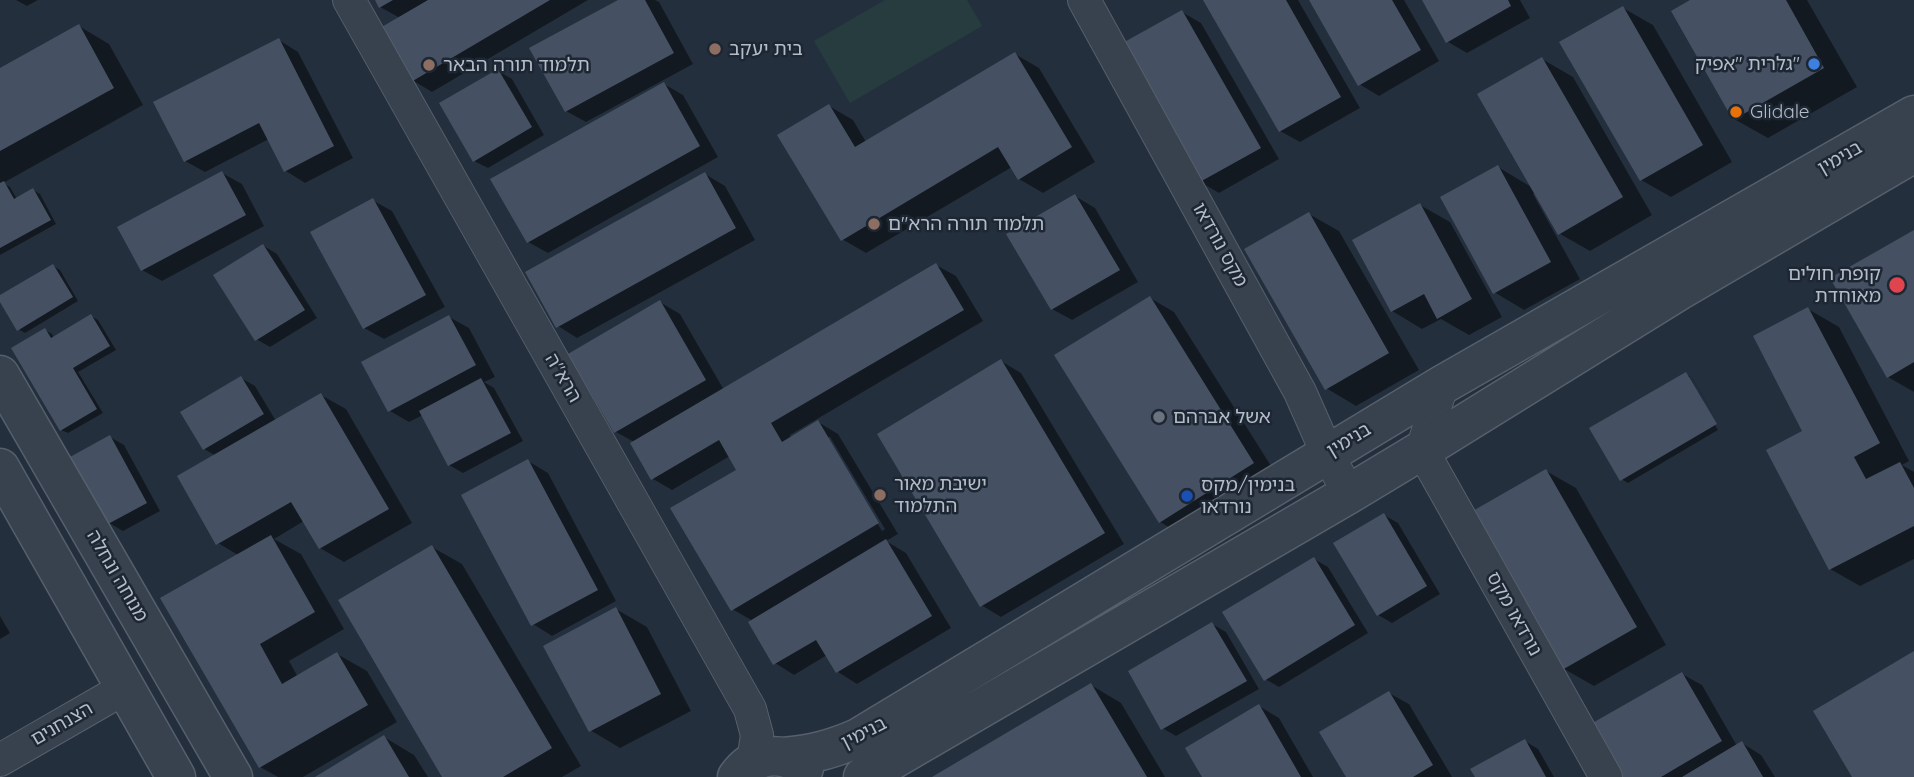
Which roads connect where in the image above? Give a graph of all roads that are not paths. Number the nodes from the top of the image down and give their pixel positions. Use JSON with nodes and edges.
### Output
{"nodes":[{"id":1,"x":349,"y":0,"type":"edge"},
{"id":2,"x":1084,"y":0,"type":"edge"},
{"id":3,"x":1914,"y":116,"type":"edge"},
{"id":4,"x":1914,"y":153,"type":"edge"},
{"id":5,"x":0,"y":375,"type":"edge"},
{"id":6,"x":1442,"y":385,"type":"junction"},
{"id":7,"x":1422,"y":450,"type":"junction"},
{"id":8,"x":1327,"y":453,"type":"junction"},
{"id":9,"x":0,"y":468,"type":"edge"},
{"id":10,"x":1349,"y":494,"type":"junction"},
{"id":11,"x":125,"y":688,"type":"junction"},
{"id":12,"x":0,"y":760,"type":"edge"},
{"id":13,"x":771,"y":768,"type":"edge"},
{"id":14,"x":176,"y":777,"type":"edge"},
{"id":15,"x":233,"y":777,"type":"edge"},
{"id":16,"x":863,"y":777,"type":"edge"},
{"id":17,"x":1606,"y":777,"type":"edge"}],
"edges":[{"from":1,"to":13,"type":"street","name":"הרא\"ה"},
{"from":2,"to":8,"type":"street","name":"מקס נורדאו"},
{"from":3,"to":6,"type":"street","name":"בנימין"},
{"from":4,"to":7,"type":"street","name":"בנימין"},
{"from":5,"to":15,"type":"street","name":"מנוחה ונחלה"},
{"from":6,"to":7,"type":"street"},
{"from":6,"to":8,"type":"street","name":"בנימין"},
{"from":7,"to":10,"type":"street","name":"בנימין"},
{"from":7,"to":17,"type":"street","name":"נורדאו מקס"},
{"from":8,"to":10,"type":"street","name":"מקס נורדאו"},
{"from":8,"to":13,"type":"street","name":"בנימין"},
{"from":9,"to":11,"type":"street"},
{"from":10,"to":16,"type":"street","name":"בנימין"},
{"from":11,"to":12,"type":"street","name":"הצנחנים"},
{"from":11,"to":14,"type":"street"}]}
